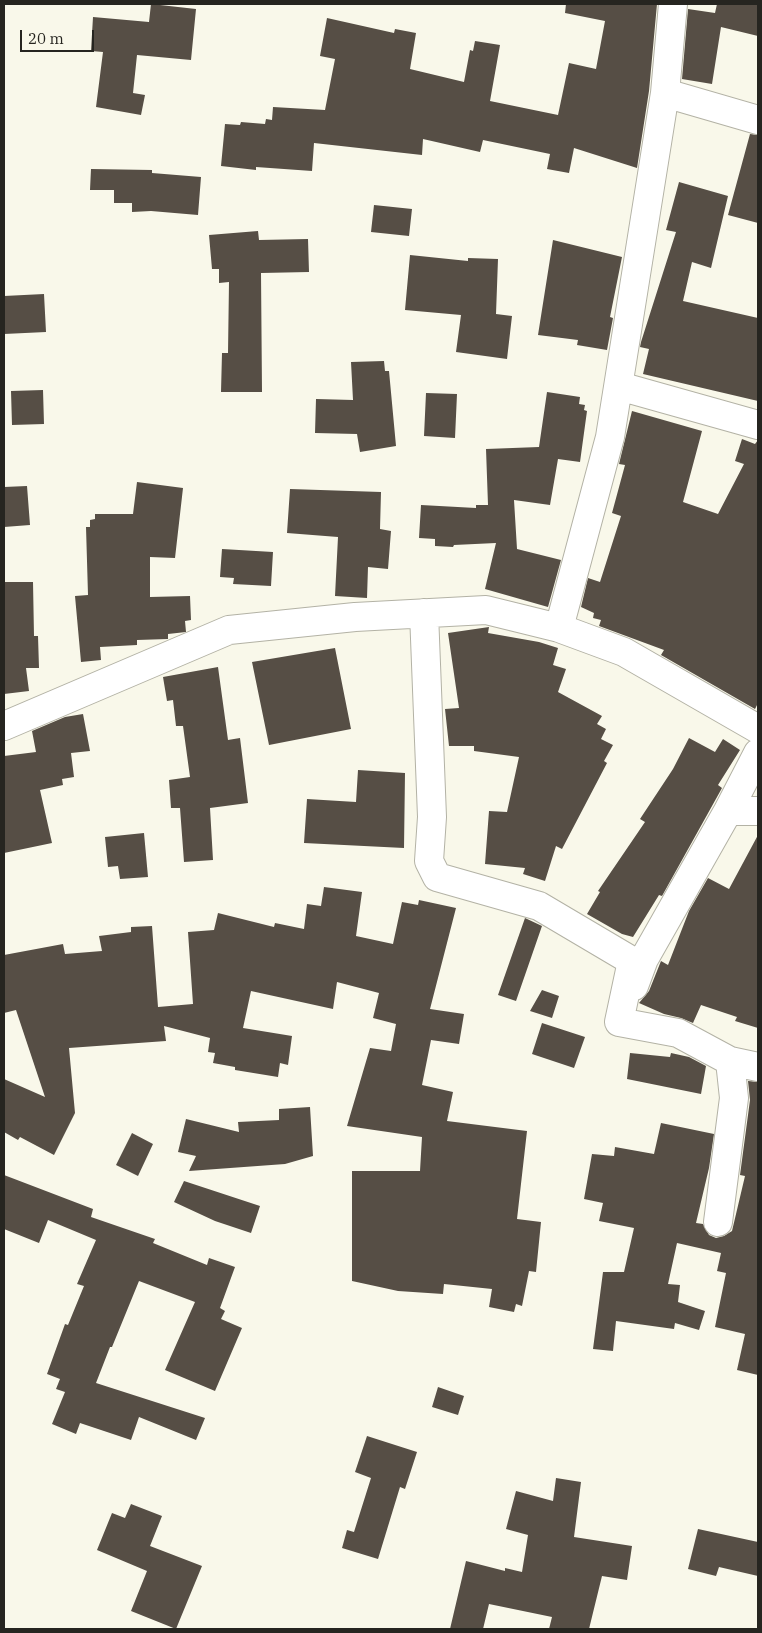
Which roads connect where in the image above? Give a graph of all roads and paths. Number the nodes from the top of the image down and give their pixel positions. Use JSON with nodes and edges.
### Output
{"nodes":[{"id":1,"x":673,"y":4,"type":"edge"},
{"id":2,"x":665,"y":93,"type":"junction"},
{"id":3,"x":758,"y":120,"type":"edge"},
{"id":4,"x":619,"y":386,"type":"junction"},
{"id":5,"x":758,"y":425,"type":"edge"},
{"id":6,"x":424,"y":613,"type":"junction"},
{"id":7,"x":559,"y":628,"type":"junction"},
{"id":8,"x":4,"y":726,"type":"edge"},
{"id":9,"x":758,"y":729,"type":"edge"},
{"id":10,"x":758,"y":753,"type":"edge"},
{"id":11,"x":728,"y":811,"type":"junction"},
{"id":12,"x":758,"y":811,"type":"edge"},
{"id":13,"x":619,"y":1022,"type":"junction"},
{"id":14,"x":730,"y":1062,"type":"junction"},
{"id":15,"x":758,"y":1067,"type":"edge"},
{"id":16,"x":718,"y":1222,"type":"dead end"}],
"edges":[{"from":1,"to":2,"type":"street"},
{"from":2,"to":3,"type":"street"},
{"from":2,"to":4,"type":"street"},
{"from":4,"to":5,"type":"street"},
{"from":4,"to":7,"type":"street"},
{"from":6,"to":7,"type":"street"},
{"from":6,"to":8,"type":"street"},
{"from":6,"to":13,"type":"street"},
{"from":7,"to":9,"type":"street"},
{"from":10,"to":11,"type":"street"},
{"from":11,"to":12,"type":"street"},
{"from":11,"to":13,"type":"street"},
{"from":13,"to":14,"type":"street"},
{"from":14,"to":15,"type":"street"},
{"from":14,"to":16,"type":"street"}]}
